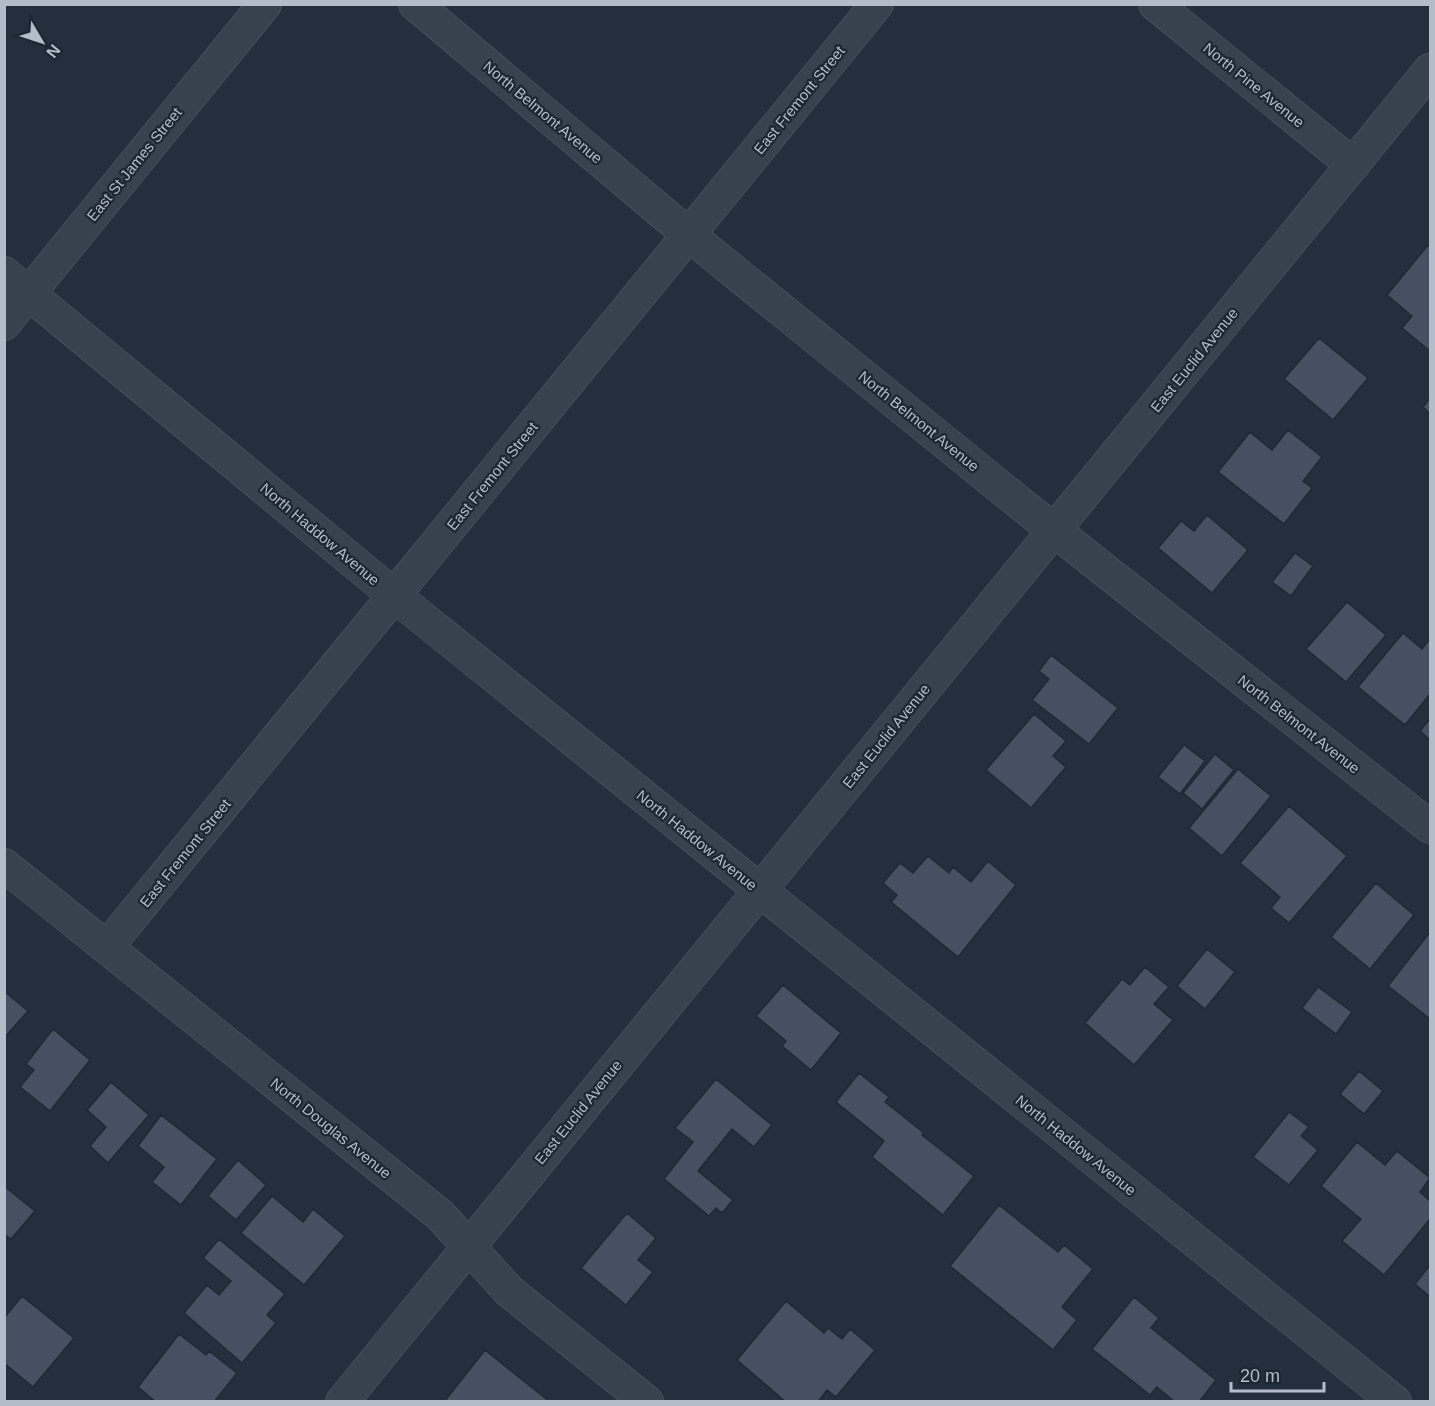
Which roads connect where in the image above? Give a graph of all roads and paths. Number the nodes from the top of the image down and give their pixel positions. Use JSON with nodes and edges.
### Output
{"nodes":[{"id":1,"x":265,"y":4,"type":"edge"},
{"id":2,"x":415,"y":4,"type":"edge"},
{"id":3,"x":877,"y":4,"type":"edge"},
{"id":4,"x":1155,"y":4,"type":"edge"},
{"id":5,"x":1431,"y":70,"type":"edge"},
{"id":6,"x":1353,"y":165,"type":"junction"},
{"id":7,"x":689,"y":235,"type":"junction"},
{"id":8,"x":4,"y":273,"type":"edge"},
{"id":9,"x":29,"y":293,"type":"junction"},
{"id":10,"x":4,"y":324,"type":"edge"},
{"id":11,"x":1054,"y":530,"type":"junction"},
{"id":12,"x":395,"y":596,"type":"junction"},
{"id":13,"x":1431,"y":827,"type":"edge"},
{"id":14,"x":4,"y":865,"type":"edge"},
{"id":15,"x":760,"y":890,"type":"junction"},
{"id":16,"x":107,"y":947,"type":"junction"},
{"id":17,"x":467,"y":1247,"type":"junction"},
{"id":18,"x":342,"y":1401,"type":"edge"},
{"id":19,"x":647,"y":1401,"type":"edge"},
{"id":20,"x":1395,"y":1401,"type":"edge"}],
"edges":[{"from":1,"to":9,"type":"street","name":"East St James Street"},
{"from":2,"to":7,"type":"street","name":"North Belmont Avenue"},
{"from":3,"to":7,"type":"street","name":"East Fremont Street"},
{"from":4,"to":6,"type":"street","name":"North Pine Avenue"},
{"from":5,"to":6,"type":"street","name":"East Euclid Avenue"},
{"from":6,"to":11,"type":"street","name":"East Euclid Avenue"},
{"from":7,"to":11,"type":"street","name":"North Belmont Avenue"},
{"from":7,"to":12,"type":"street","name":"East Fremont Street"},
{"from":8,"to":9,"type":"street","name":"North Haddow Avenue"},
{"from":9,"to":10,"type":"street","name":"East St James Street"},
{"from":9,"to":12,"type":"street","name":"North Haddow Avenue"},
{"from":11,"to":13,"type":"street","name":"North Belmont Avenue"},
{"from":11,"to":15,"type":"street","name":"East Euclid Avenue"},
{"from":12,"to":15,"type":"street","name":"North Haddow Avenue"},
{"from":12,"to":16,"type":"street","name":"East Fremont Street"},
{"from":14,"to":16,"type":"street","name":"North Douglas Avenue"},
{"from":15,"to":17,"type":"street","name":"East Euclid Avenue"},
{"from":15,"to":20,"type":"street","name":"North Haddow Avenue"},
{"from":16,"to":17,"type":"street","name":"North Douglas Avenue"},
{"from":17,"to":18,"type":"street","name":"East Euclid Avenue"},
{"from":17,"to":19,"type":"street","name":"North Douglas Avenue"}]}
